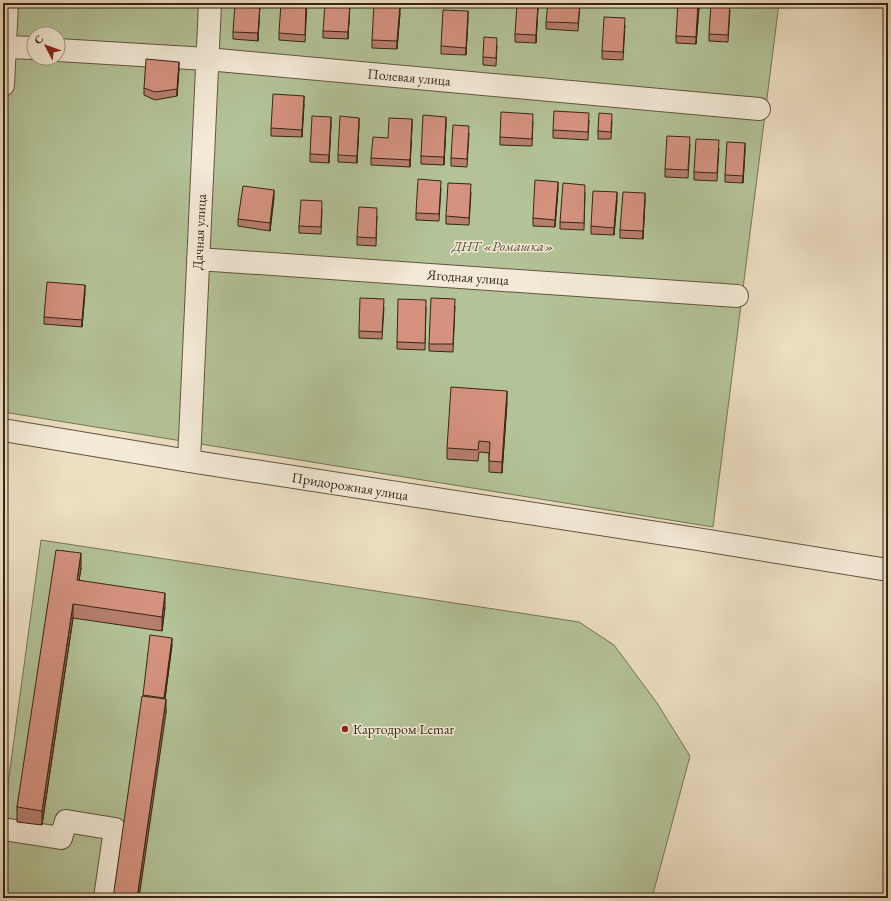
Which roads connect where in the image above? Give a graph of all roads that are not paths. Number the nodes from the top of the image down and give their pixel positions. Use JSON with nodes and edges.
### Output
{"nodes":[{"id":1,"x":7,"y":3,"type":"edge"},
{"id":2,"x":210,"y":3,"type":"edge"},
{"id":3,"x":5,"y":47,"type":"junction"},
{"id":4,"x":26,"y":48,"type":"edge"},
{"id":5,"x":66,"y":50,"type":"edge"},
{"id":6,"x":207,"y":59,"type":"junction"},
{"id":7,"x":3,"y":85,"type":"edge"},
{"id":8,"x":759,"y":109,"type":"dead end"},
{"id":9,"x":198,"y":259,"type":"junction"},
{"id":10,"x":737,"y":296,"type":"dead end"},
{"id":11,"x":3,"y":430,"type":"edge"},
{"id":12,"x":188,"y":461,"type":"junction"},
{"id":13,"x":888,"y":570,"type":"edge"},
{"id":14,"x":3,"y":829,"type":"edge"},
{"id":15,"x":105,"y":898,"type":"edge"}],
"edges":[{"from":1,"to":3,"type":"street"},
{"from":2,"to":6,"type":"street","name":"Дачная улица"},
{"from":3,"to":4,"type":"street"},
{"from":3,"to":7,"type":"street"},
{"from":5,"to":6,"type":"street","name":"Полевая улица"},
{"from":6,"to":8,"type":"street","name":"Полевая улица"},
{"from":6,"to":9,"type":"street","name":"Дачная улица"},
{"from":9,"to":10,"type":"street","name":"Ягодная улица"},
{"from":9,"to":12,"type":"street","name":"Дачная улица"},
{"from":11,"to":12,"type":"street","name":"Придорожная улица"},
{"from":12,"to":13,"type":"street","name":"Придорожная улица"},
{"from":14,"to":15,"type":"street"}]}
